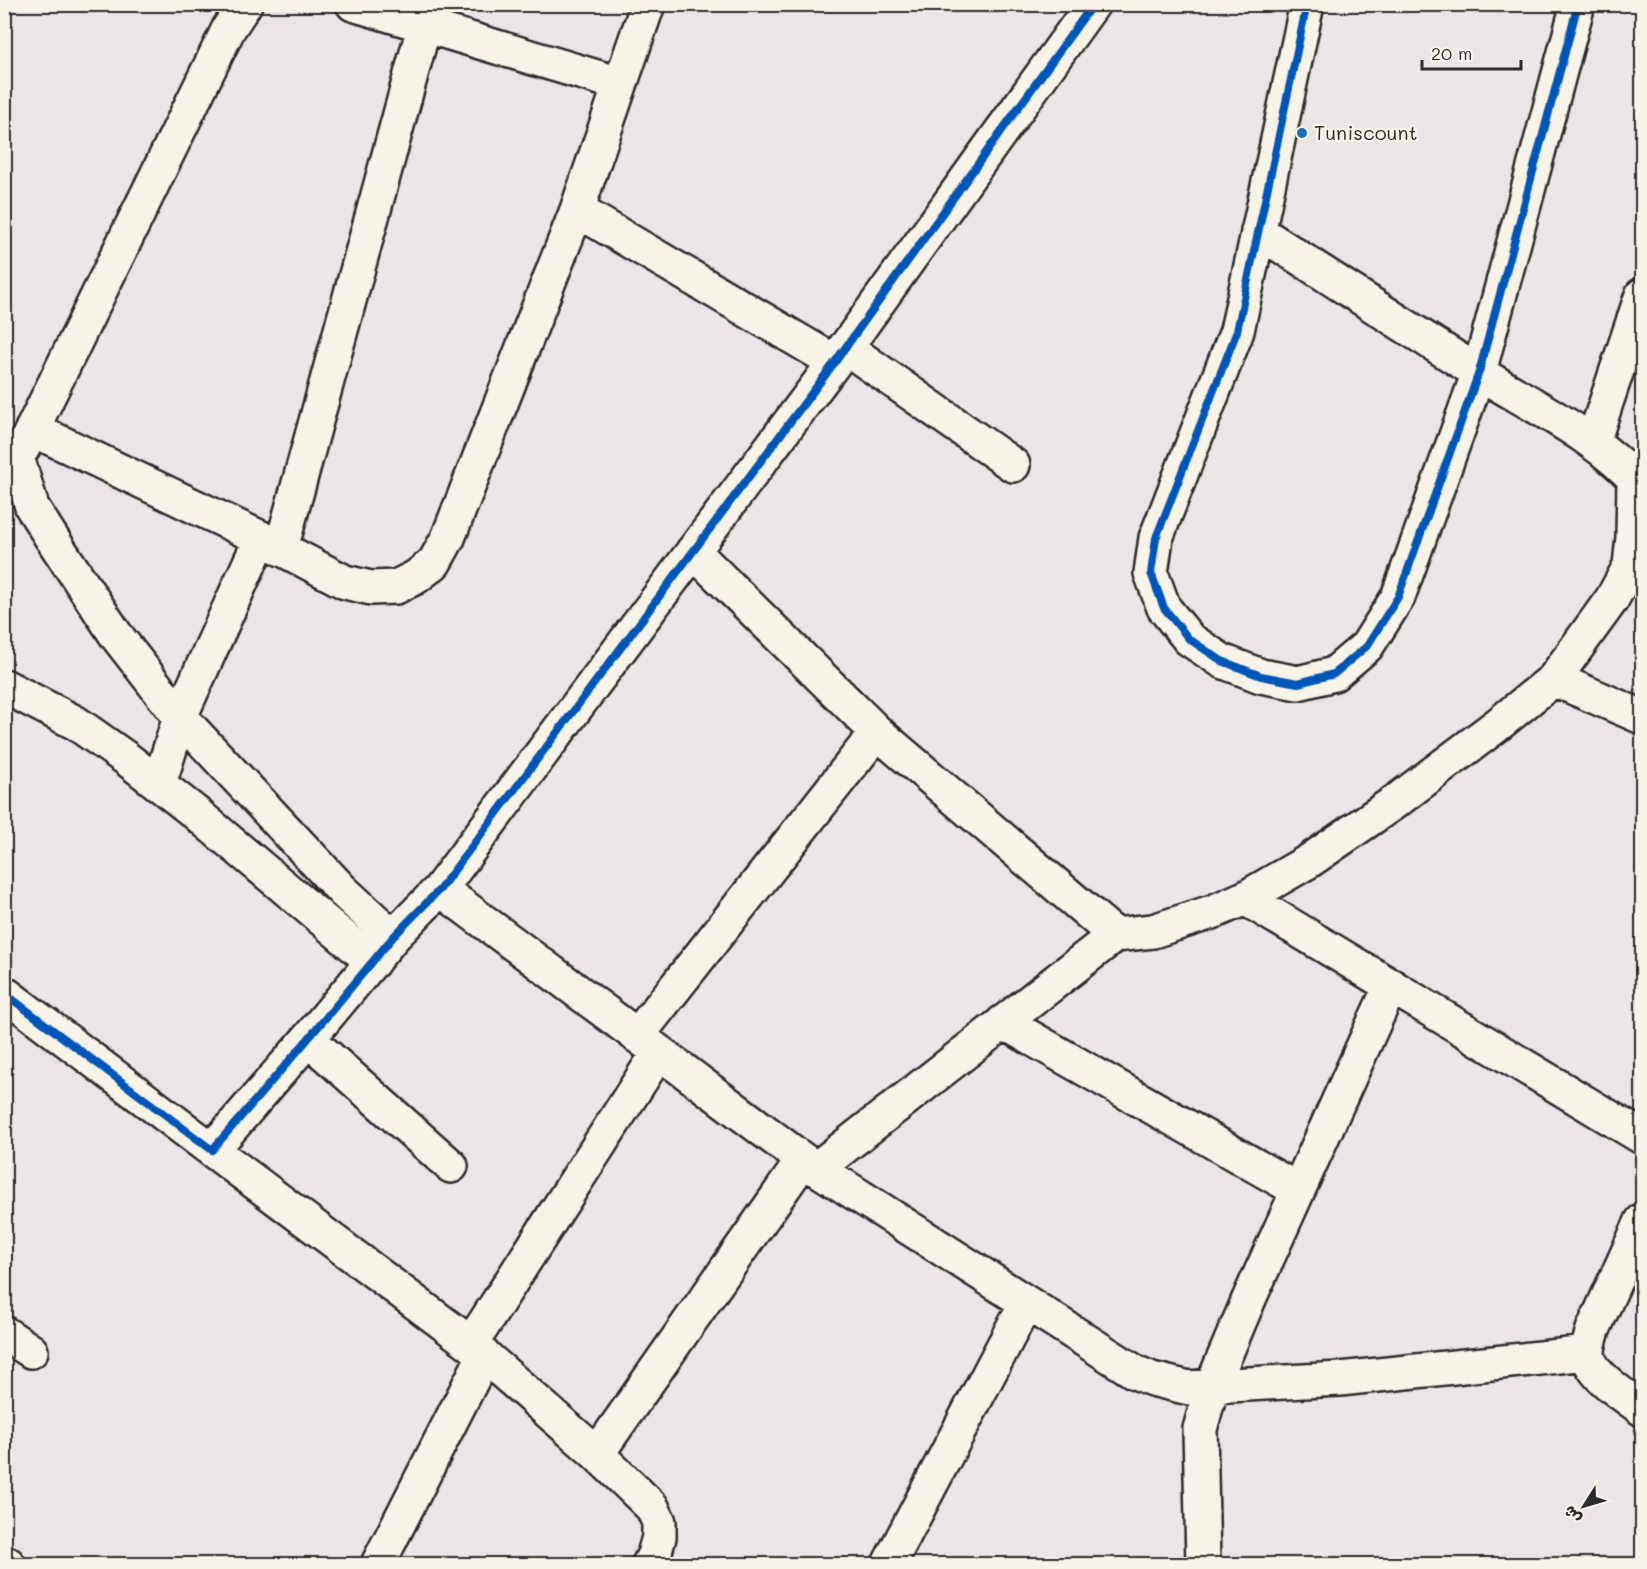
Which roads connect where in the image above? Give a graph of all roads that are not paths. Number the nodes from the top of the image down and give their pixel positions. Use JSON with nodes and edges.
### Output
{"nodes":[{"id":1,"x":245,"y":4,"type":"edge"},
{"id":2,"x":353,"y":4,"type":"edge"},
{"id":3,"x":648,"y":4,"type":"edge"},
{"id":4,"x":1093,"y":4,"type":"edge"},
{"id":5,"x":1307,"y":4,"type":"edge"},
{"id":6,"x":1578,"y":4,"type":"edge"},
{"id":7,"x":424,"y":27,"type":"junction"},
{"id":8,"x":620,"y":84,"type":"junction"},
{"id":9,"x":577,"y":210,"type":"junction"},
{"id":10,"x":1258,"y":231,"type":"junction"},
{"id":11,"x":1642,"y":295,"type":"edge"},
{"id":12,"x":840,"y":354,"type":"junction"},
{"id":13,"x":1479,"y":372,"type":"junction"},
{"id":14,"x":32,"y":429,"type":"junction"},
{"id":15,"x":1593,"y":442,"type":"junction"},
{"id":16,"x":11,"y":454,"type":"edge"},
{"id":17,"x":1013,"y":465,"type":"dead end"},
{"id":18,"x":1640,"y":481,"type":"edge"},
{"id":19,"x":4,"y":489,"type":"edge"},
{"id":20,"x":271,"y":544,"type":"junction"},
{"id":21,"x":693,"y":551,"type":"junction"},
{"id":22,"x":1554,"y":679,"type":"junction"},
{"id":23,"x":4,"y":686,"type":"edge"},
{"id":24,"x":180,"y":717,"type":"junction"},
{"id":25,"x":1642,"y":717,"type":"edge"},
{"id":26,"x":877,"y":732,"type":"junction"},
{"id":27,"x":159,"y":784,"type":"junction"},
{"id":28,"x":440,"y":889,"type":"junction"},
{"id":29,"x":1245,"y":898,"type":"junction"},
{"id":30,"x":1115,"y":935,"type":"junction"},
{"id":31,"x":383,"y":949,"type":"junction"},
{"id":32,"x":1390,"y":985,"type":"junction"},
{"id":33,"x":4,"y":993,"type":"edge"},
{"id":34,"x":1003,"y":1022,"type":"junction"},
{"id":35,"x":308,"y":1039,"type":"junction"},
{"id":36,"x":648,"y":1044,"type":"junction"},
{"id":37,"x":1642,"y":1137,"type":"edge"},
{"id":38,"x":212,"y":1150,"type":"junction"},
{"id":39,"x":810,"y":1165,"type":"junction"},
{"id":40,"x":450,"y":1166,"type":"dead end"},
{"id":41,"x":1298,"y":1190,"type":"junction"},
{"id":42,"x":1642,"y":1221,"type":"edge"},
{"id":43,"x":1026,"y":1303,"type":"junction"},
{"id":44,"x":4,"y":1333,"type":"edge"},
{"id":45,"x":477,"y":1350,"type":"junction"},
{"id":46,"x":31,"y":1351,"type":"dead end"},
{"id":47,"x":1588,"y":1353,"type":"junction"},
{"id":48,"x":1212,"y":1386,"type":"junction"},
{"id":49,"x":1642,"y":1409,"type":"edge"},
{"id":50,"x":597,"y":1454,"type":"junction"},
{"id":51,"x":378,"y":1564,"type":"edge"},
{"id":52,"x":649,"y":1564,"type":"edge"},
{"id":53,"x":889,"y":1564,"type":"edge"},
{"id":54,"x":1203,"y":1564,"type":"edge"}],
"edges":[{"from":1,"to":14,"type":"street"},
{"from":2,"to":7,"type":"street"},
{"from":3,"to":8,"type":"street"},
{"from":4,"to":12,"type":"street"},
{"from":5,"to":10,"type":"street"},
{"from":6,"to":13,"type":"street"},
{"from":7,"to":8,"type":"street"},
{"from":7,"to":20,"type":"street"},
{"from":8,"to":9,"type":"street"},
{"from":9,"to":12,"type":"street"},
{"from":9,"to":20,"type":"street"},
{"from":10,"to":13,"type":"street"},
{"from":10,"to":13,"type":"street"},
{"from":11,"to":15,"type":"street"},
{"from":12,"to":17,"type":"street"},
{"from":12,"to":21,"type":"street"},
{"from":13,"to":15,"type":"street"},
{"from":14,"to":16,"type":"street"},
{"from":14,"to":20,"type":"street"},
{"from":15,"to":18,"type":"street"},
{"from":16,"to":19,"type":"street"},
{"from":16,"to":24,"type":"street"},
{"from":18,"to":22,"type":"street"},
{"from":20,"to":24,"type":"street"},
{"from":21,"to":26,"type":"street"},
{"from":21,"to":28,"type":"street"},
{"from":22,"to":25,"type":"street"},
{"from":22,"to":29,"type":"street"},
{"from":23,"to":27,"type":"street"},
{"from":24,"to":27,"type":"street"},
{"from":24,"to":31,"type":"street"},
{"from":26,"to":30,"type":"street"},
{"from":26,"to":36,"type":"street"},
{"from":27,"to":31,"type":"street"},
{"from":28,"to":31,"type":"street"},
{"from":28,"to":36,"type":"street"},
{"from":29,"to":30,"type":"street"},
{"from":29,"to":32,"type":"street"},
{"from":30,"to":34,"type":"street"},
{"from":31,"to":35,"type":"street"},
{"from":32,"to":37,"type":"street"},
{"from":32,"to":41,"type":"street"},
{"from":33,"to":38,"type":"street"},
{"from":34,"to":39,"type":"street"},
{"from":34,"to":41,"type":"street"},
{"from":35,"to":38,"type":"street"},
{"from":35,"to":40,"type":"street"},
{"from":36,"to":39,"type":"street"},
{"from":36,"to":45,"type":"street"},
{"from":38,"to":45,"type":"street"},
{"from":39,"to":43,"type":"street"},
{"from":39,"to":50,"type":"street"},
{"from":41,"to":48,"type":"street"},
{"from":42,"to":47,"type":"street"},
{"from":43,"to":48,"type":"street"},
{"from":43,"to":53,"type":"street"},
{"from":44,"to":46,"type":"street"},
{"from":45,"to":50,"type":"street"},
{"from":45,"to":51,"type":"street"},
{"from":47,"to":48,"type":"street"},
{"from":47,"to":49,"type":"street"},
{"from":48,"to":54,"type":"street"},
{"from":50,"to":52,"type":"street"}]}
